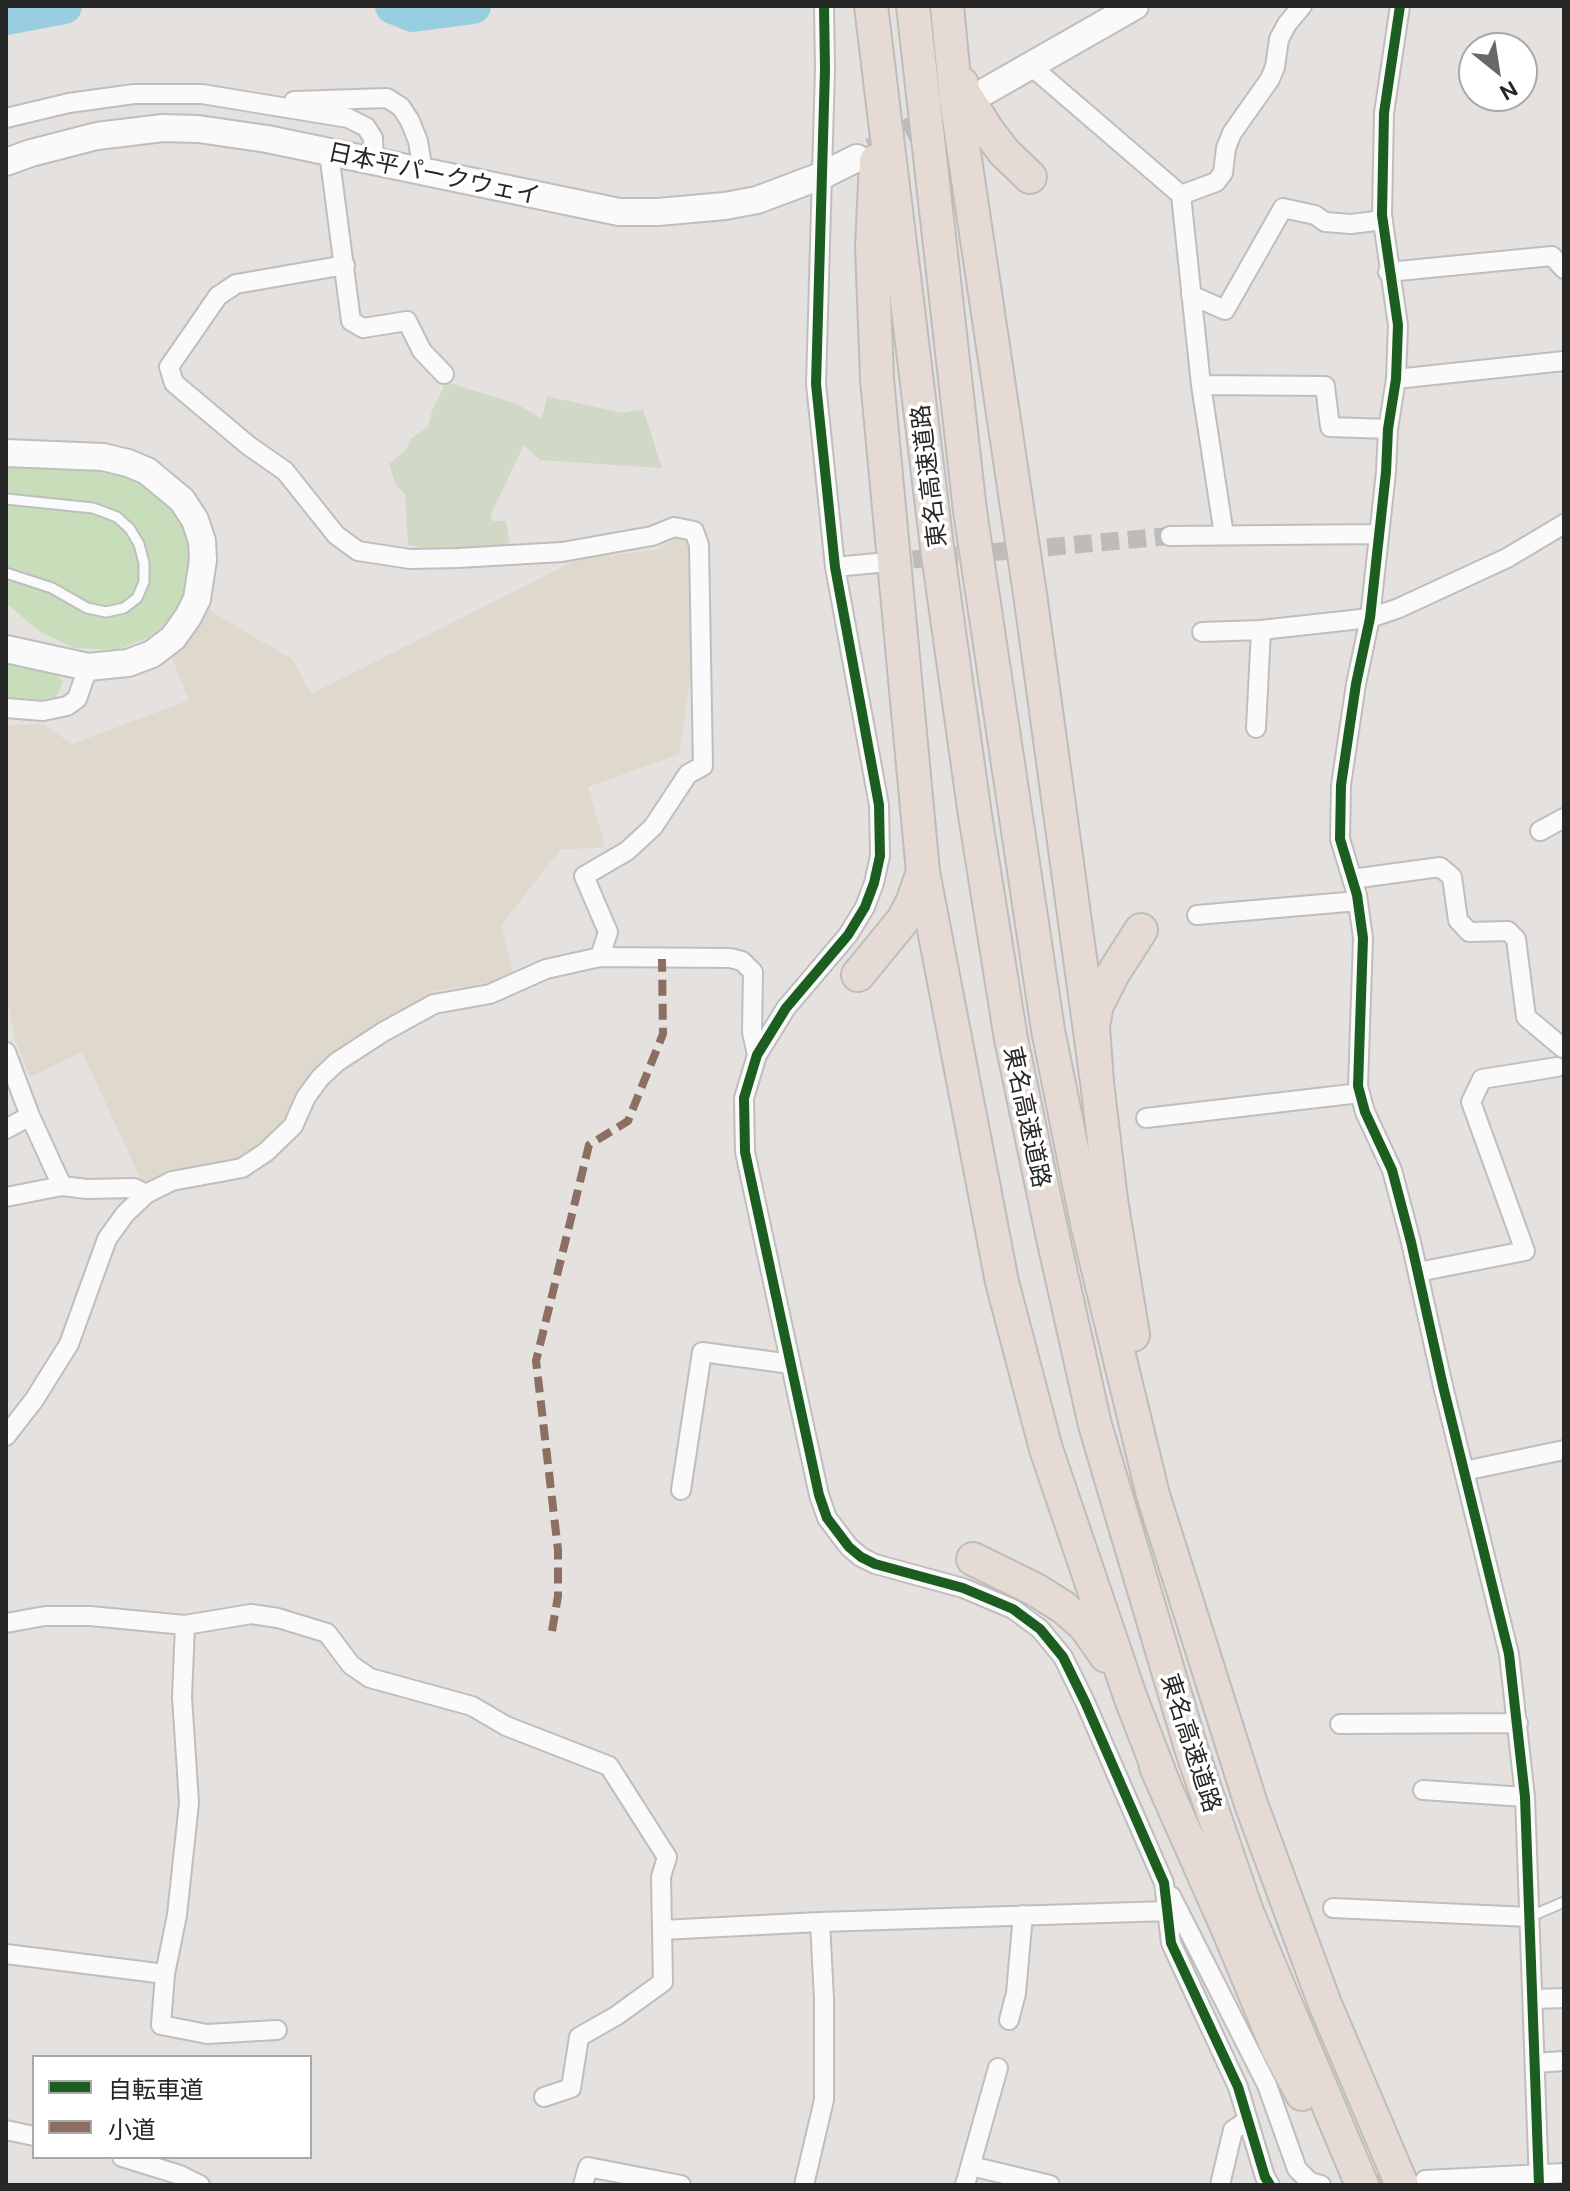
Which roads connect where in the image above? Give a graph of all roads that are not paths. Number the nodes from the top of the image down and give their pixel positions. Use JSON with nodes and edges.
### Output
{"nodes":[{"id":1,"x":824,"y":6,"type":"edge"},
{"id":2,"x":871,"y":6,"type":"edge"},
{"id":3,"x":913,"y":6,"type":"edge"},
{"id":4,"x":948,"y":6,"type":"edge"},
{"id":5,"x":1135,"y":6,"type":"edge"},
{"id":6,"x":1302,"y":6,"type":"edge"},
{"id":7,"x":1400,"y":6,"type":"edge"},
{"id":8,"x":1031,"y":66,"type":"junction"},
{"id":9,"x":881,"y":79,"type":"junction"},
{"id":10,"x":986,"y":91,"type":"dead end"},
{"id":11,"x":251,"y":102,"type":"junction"},
{"id":12,"x":6,"y":118,"type":"edge"},
{"id":13,"x":329,"y":153,"type":"junction"},
{"id":14,"x":857,"y":158,"type":"tunnel mouth"},
{"id":15,"x":6,"y":162,"type":"edge"},
{"id":16,"x":374,"y":162,"type":"junction"},
{"id":17,"x":423,"y":172,"type":"junction"},
{"id":18,"x":821,"y":176,"type":"junction"},
{"id":19,"x":1030,"y":177,"type":"dead end"},
{"id":20,"x":1181,"y":195,"type":"junction"},
{"id":21,"x":1383,"y":220,"type":"junction"},
{"id":22,"x":345,"y":265,"type":"junction"},
{"id":23,"x":1564,"y":269,"type":"edge"},
{"id":24,"x":1388,"y":272,"type":"junction"},
{"id":25,"x":1191,"y":295,"type":"junction"},
{"id":26,"x":1564,"y":361,"type":"edge"},
{"id":27,"x":444,"y":374,"type":"dead end"},
{"id":28,"x":1396,"y":379,"type":"junction"},
{"id":29,"x":1201,"y":385,"type":"junction"},
{"id":30,"x":1388,"y":429,"type":"junction"},
{"id":31,"x":6,"y":453,"type":"edge"},
{"id":32,"x":6,"y":499,"type":"edge"},
{"id":33,"x":1564,"y":524,"type":"edge"},
{"id":34,"x":1379,"y":534,"type":"junction"},
{"id":35,"x":1224,"y":535,"type":"junction"},
{"id":36,"x":1170,"y":536,"type":"tunnel mouth"},
{"id":37,"x":877,"y":563,"type":"tunnel mouth"},
{"id":38,"x":835,"y":567,"type":"junction"},
{"id":39,"x":6,"y":573,"type":"edge"},
{"id":40,"x":1370,"y":618,"type":"junction"},
{"id":41,"x":1261,"y":630,"type":"junction"},
{"id":42,"x":1202,"y":632,"type":"dead end"},
{"id":43,"x":6,"y":649,"type":"edge"},
{"id":44,"x":88,"y":667,"type":"junction"},
{"id":45,"x":6,"y":708,"type":"edge"},
{"id":46,"x":1256,"y":728,"type":"dead end"},
{"id":47,"x":1564,"y":818,"type":"edge"},
{"id":48,"x":1540,"y":831,"type":"dead end"},
{"id":49,"x":923,"y":872,"type":"junction"},
{"id":50,"x":1352,"y":879,"type":"junction"},
{"id":51,"x":1358,"y":901,"type":"junction"},
{"id":52,"x":1197,"y":915,"type":"dead end"},
{"id":53,"x":1141,"y":930,"type":"dead end"},
{"id":54,"x":600,"y":957,"type":"junction"},
{"id":55,"x":858,"y":975,"type":"dead end"},
{"id":56,"x":1564,"y":1047,"type":"edge"},
{"id":57,"x":6,"y":1052,"type":"edge"},
{"id":58,"x":757,"y":1055,"type":"junction"},
{"id":59,"x":1561,"y":1072,"type":"edge"},
{"id":60,"x":1097,"y":1082,"type":"junction"},
{"id":61,"x":1360,"y":1093,"type":"junction"},
{"id":62,"x":30,"y":1116,"type":"junction"},
{"id":63,"x":1146,"y":1118,"type":"dead end"},
{"id":64,"x":6,"y":1129,"type":"edge"},
{"id":65,"x":62,"y":1186,"type":"junction"},
{"id":66,"x":146,"y":1194,"type":"junction"},
{"id":67,"x":6,"y":1197,"type":"edge"},
{"id":68,"x":1418,"y":1272,"type":"junction"},
{"id":69,"x":791,"y":1364,"type":"junction"},
{"id":70,"x":6,"y":1436,"type":"edge"},
{"id":71,"x":1564,"y":1450,"type":"edge"},
{"id":72,"x":1464,"y":1471,"type":"junction"},
{"id":73,"x":681,"y":1490,"type":"dead end"},
{"id":74,"x":973,"y":1559,"type":"dead end"},
{"id":75,"x":1182,"y":1589,"type":"junction"},
{"id":76,"x":6,"y":1623,"type":"edge"},
{"id":77,"x":185,"y":1625,"type":"junction"},
{"id":78,"x":1518,"y":1723,"type":"junction"},
{"id":79,"x":1340,"y":1724,"type":"dead end"},
{"id":80,"x":1165,"y":1787,"type":"junction"},
{"id":81,"x":1423,"y":1790,"type":"dead end"},
{"id":82,"x":1525,"y":1797,"type":"junction"},
{"id":83,"x":1164,"y":1883,"type":"junction"},
{"id":84,"x":1564,"y":1902,"type":"edge"},
{"id":85,"x":1333,"y":1908,"type":"dead end"},
{"id":86,"x":1168,"y":1911,"type":"junction"},
{"id":87,"x":1023,"y":1915,"type":"junction"},
{"id":88,"x":1529,"y":1917,"type":"junction"},
{"id":89,"x":820,"y":1922,"type":"junction"},
{"id":90,"x":662,"y":1930,"type":"junction"},
{"id":91,"x":6,"y":1954,"type":"edge"},
{"id":92,"x":165,"y":1974,"type":"junction"},
{"id":93,"x":1564,"y":1998,"type":"edge"},
{"id":94,"x":1533,"y":1999,"type":"junction"},
{"id":95,"x":1009,"y":2020,"type":"dead end"},
{"id":96,"x":277,"y":2030,"type":"dead end"},
{"id":97,"x":1564,"y":2061,"type":"edge"},
{"id":98,"x":1535,"y":2063,"type":"junction"},
{"id":99,"x":998,"y":2068,"type":"dead end"},
{"id":100,"x":544,"y":2097,"type":"dead end"},
{"id":101,"x":1248,"y":2120,"type":"junction"},
{"id":102,"x":6,"y":2130,"type":"edge"},
{"id":103,"x":32,"y":2136,"type":"edge"},
{"id":104,"x":128,"y":2159,"type":"edge"},
{"id":105,"x":971,"y":2166,"type":"junction"},
{"id":106,"x":1564,"y":2173,"type":"edge"},
{"id":107,"x":1539,"y":2180,"type":"edge"},
{"id":108,"x":1413,"y":2183,"type":"edge"},
{"id":109,"x":200,"y":2185,"type":"edge"},
{"id":110,"x":583,"y":2185,"type":"edge"},
{"id":111,"x":681,"y":2185,"type":"edge"},
{"id":112,"x":804,"y":2185,"type":"edge"},
{"id":113,"x":965,"y":2185,"type":"edge"},
{"id":114,"x":1050,"y":2185,"type":"edge"},
{"id":115,"x":1220,"y":2185,"type":"edge"},
{"id":116,"x":1270,"y":2185,"type":"edge"},
{"id":117,"x":1321,"y":2185,"type":"edge"},
{"id":118,"x":1350,"y":2185,"type":"edge"},
{"id":119,"x":1362,"y":2185,"type":"edge"}],
"edges":[{"from":1,"to":18,"type":"street"},
{"from":2,"to":9,"type":"highway","name":"東名高速道路"},
{"from":3,"to":75,"type":"highway","name":"東名高速道路"},
{"from":4,"to":19,"type":"highway"},
{"from":4,"to":60,"type":"highway"},
{"from":5,"to":8,"type":"street"},
{"from":6,"to":20,"type":"street"},
{"from":7,"to":21,"type":"street"},
{"from":8,"to":10,"type":"street"},
{"from":8,"to":20,"type":"street"},
{"from":9,"to":49,"type":"highway"},
{"from":9,"to":119,"type":"highway","name":"東名高速道路"},
{"from":11,"to":12,"type":"street"},
{"from":11,"to":16,"type":"street"},
{"from":11,"to":17,"type":"street"},
{"from":13,"to":15,"type":"street","name":"日本平パークウェイ"},
{"from":13,"to":16,"type":"street","name":"日本平パークウェイ"},
{"from":13,"to":22,"type":"street"},
{"from":14,"to":18,"type":"street","name":"日本平パークウェイ"},
{"from":16,"to":17,"type":"street","name":"日本平パークウェイ"},
{"from":17,"to":18,"type":"street","name":"日本平パークウェイ"},
{"from":18,"to":38,"type":"street"},
{"from":20,"to":25,"type":"street"},
{"from":21,"to":24,"type":"street"},
{"from":21,"to":25,"type":"street"},
{"from":22,"to":27,"type":"street"},
{"from":22,"to":54,"type":"street"},
{"from":23,"to":24,"type":"street"},
{"from":24,"to":28,"type":"street"},
{"from":25,"to":29,"type":"street"},
{"from":26,"to":28,"type":"street"},
{"from":28,"to":30,"type":"street"},
{"from":29,"to":30,"type":"street"},
{"from":29,"to":35,"type":"street"},
{"from":30,"to":34,"type":"street"},
{"from":31,"to":44,"type":"street"},
{"from":32,"to":39,"type":"lane"},
{"from":33,"to":40,"type":"street"},
{"from":34,"to":35,"type":"street"},
{"from":34,"to":40,"type":"street"},
{"from":35,"to":36,"type":"street"},
{"from":37,"to":38,"type":"street"},
{"from":38,"to":58,"type":"street"},
{"from":40,"to":41,"type":"street"},
{"from":40,"to":50,"type":"street"},
{"from":41,"to":42,"type":"street"},
{"from":41,"to":46,"type":"street"},
{"from":43,"to":44,"type":"street"},
{"from":44,"to":45,"type":"street"},
{"from":47,"to":48,"type":"street"},
{"from":49,"to":55,"type":"highway"},
{"from":49,"to":80,"type":"highway"},
{"from":50,"to":51,"type":"street"},
{"from":50,"to":56,"type":"street"},
{"from":51,"to":52,"type":"street"},
{"from":51,"to":61,"type":"street"},
{"from":53,"to":60,"type":"highway"},
{"from":54,"to":58,"type":"street"},
{"from":54,"to":66,"type":"street"},
{"from":56,"to":59,"type":"street"},
{"from":57,"to":62,"type":"street"},
{"from":58,"to":69,"type":"street"},
{"from":59,"to":68,"type":"street"},
{"from":60,"to":75,"type":"highway"},
{"from":61,"to":63,"type":"street"},
{"from":61,"to":68,"type":"street"},
{"from":62,"to":64,"type":"street"},
{"from":62,"to":65,"type":"street"},
{"from":65,"to":66,"type":"street"},
{"from":65,"to":67,"type":"street"},
{"from":66,"to":70,"type":"street"},
{"from":68,"to":72,"type":"street"},
{"from":69,"to":73,"type":"street"},
{"from":69,"to":83,"type":"street"},
{"from":71,"to":72,"type":"street"},
{"from":72,"to":78,"type":"street"},
{"from":74,"to":80,"type":"highway"},
{"from":75,"to":108,"type":"highway","name":"東名高速道路"},
{"from":76,"to":77,"type":"street"},
{"from":77,"to":90,"type":"street"},
{"from":77,"to":92,"type":"street"},
{"from":78,"to":79,"type":"street"},
{"from":78,"to":82,"type":"street"},
{"from":80,"to":118,"type":"highway"},
{"from":81,"to":82,"type":"street"},
{"from":82,"to":88,"type":"street"},
{"from":83,"to":86,"type":"street"},
{"from":83,"to":117,"type":"street"},
{"from":84,"to":88,"type":"lane"},
{"from":85,"to":88,"type":"street"},
{"from":86,"to":87,"type":"street"},
{"from":86,"to":101,"type":"street"},
{"from":87,"to":89,"type":"street"},
{"from":87,"to":95,"type":"street"},
{"from":88,"to":94,"type":"street"},
{"from":89,"to":90,"type":"street"},
{"from":89,"to":112,"type":"street"},
{"from":90,"to":100,"type":"street"},
{"from":91,"to":92,"type":"street"},
{"from":92,"to":96,"type":"street"},
{"from":93,"to":94,"type":"street"},
{"from":94,"to":98,"type":"street"},
{"from":97,"to":98,"type":"street"},
{"from":98,"to":107,"type":"street"},
{"from":99,"to":105,"type":"street"},
{"from":101,"to":115,"type":"street"},
{"from":101,"to":116,"type":"street"},
{"from":102,"to":103,"type":"street"},
{"from":104,"to":109,"type":"street"},
{"from":105,"to":113,"type":"street"},
{"from":105,"to":114,"type":"street"},
{"from":106,"to":107,"type":"street"},
{"from":107,"to":108,"type":"street"},
{"from":110,"to":111,"type":"street"}]}
